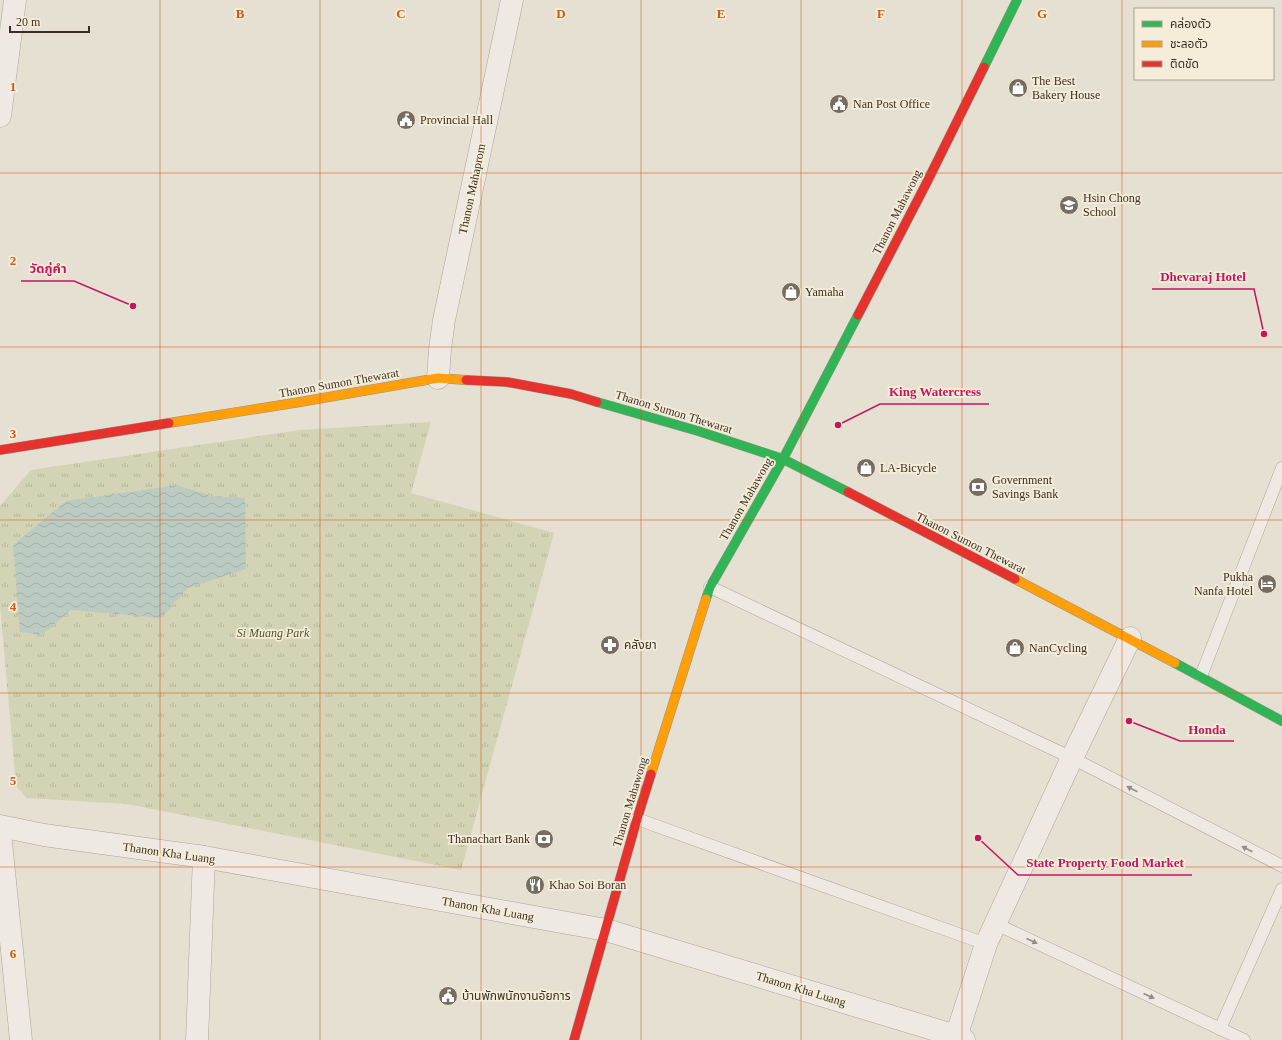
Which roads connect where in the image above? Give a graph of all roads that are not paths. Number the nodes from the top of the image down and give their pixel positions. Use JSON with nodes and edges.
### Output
{"nodes":[{"id":1,"x":15,"y":0,"type":"edge"},
{"id":2,"x":512,"y":0,"type":"edge"},
{"id":3,"x":1017,"y":0,"type":"edge"},
{"id":4,"x":0,"y":116,"type":"edge"},
{"id":5,"x":438,"y":378,"type":"junction"},
{"id":6,"x":0,"y":450,"type":"edge"},
{"id":7,"x":783,"y":459,"type":"junction"},
{"id":8,"x":1282,"y":468,"type":"edge"},
{"id":9,"x":710,"y":587,"type":"junction"},
{"id":10,"x":1130,"y":638,"type":"junction"},
{"id":11,"x":1201,"y":676,"type":"junction"},
{"id":12,"x":1282,"y":721,"type":"edge"},
{"id":13,"x":1072,"y":758,"type":"junction"},
{"id":14,"x":637,"y":818,"type":"junction"},
{"id":15,"x":0,"y":826,"type":"edge"},
{"id":16,"x":0,"y":832,"type":"edge"},
{"id":17,"x":204,"y":857,"type":"junction"},
{"id":18,"x":1282,"y":866,"type":"edge"},
{"id":19,"x":1282,"y":889,"type":"edge"},
{"id":20,"x":996,"y":924,"type":"junction"},
{"id":21,"x":606,"y":930,"type":"junction"},
{"id":22,"x":986,"y":944,"type":"junction"},
{"id":23,"x":1220,"y":1029,"type":"junction"},
{"id":24,"x":958,"y":1039,"type":"edge"},
{"id":25,"x":21,"y":1040,"type":"edge"},
{"id":26,"x":197,"y":1040,"type":"edge"},
{"id":27,"x":574,"y":1040,"type":"edge"},
{"id":28,"x":1244,"y":1040,"type":"edge"}],
"edges":[{"from":1,"to":4,"type":"street"},
{"from":2,"to":5,"type":"street","name":"Thanon Mahaprom"},
{"from":3,"to":7,"type":"street","name":"Thanon Mahawong"},
{"from":5,"to":6,"type":"street","name":"Thanon Sumon Thewarat"},
{"from":5,"to":7,"type":"street","name":"Thanon Sumon Thewarat"},
{"from":7,"to":9,"type":"street","name":"Thanon Mahawong"},
{"from":7,"to":10,"type":"street","name":"Thanon Sumon Thewarat"},
{"from":8,"to":11,"type":"lane"},
{"from":9,"to":13,"type":"lane"},
{"from":9,"to":14,"type":"street","name":"Thanon Mahawong"},
{"from":10,"to":11,"type":"street","name":"Thanon Sumon Thewarat"},
{"from":10,"to":13,"type":"street"},
{"from":11,"to":12,"type":"street","name":"Thanon Sumon Thewarat"},
{"from":18,"to":13,"type":"lane","one_way":true},
{"from":13,"to":20,"type":"street"},
{"from":14,"to":21,"type":"street","name":"Thanon Mahawong"},
{"from":14,"to":22,"type":"lane"},
{"from":15,"to":17,"type":"street","name":"Thanon Kha Luang"},
{"from":16,"to":25,"type":"street"},
{"from":17,"to":21,"type":"street","name":"Thanon Kha Luang"},
{"from":17,"to":26,"type":"street"},
{"from":19,"to":23,"type":"lane"},
{"from":20,"to":22,"type":"street"},
{"from":20,"to":23,"type":"lane","one_way":true},
{"from":21,"to":24,"type":"street","name":"Thanon Kha Luang"},
{"from":21,"to":27,"type":"street","name":"Thanon Mahawong"},
{"from":22,"to":24,"type":"street"},
{"from":23,"to":28,"type":"lane"}]}
